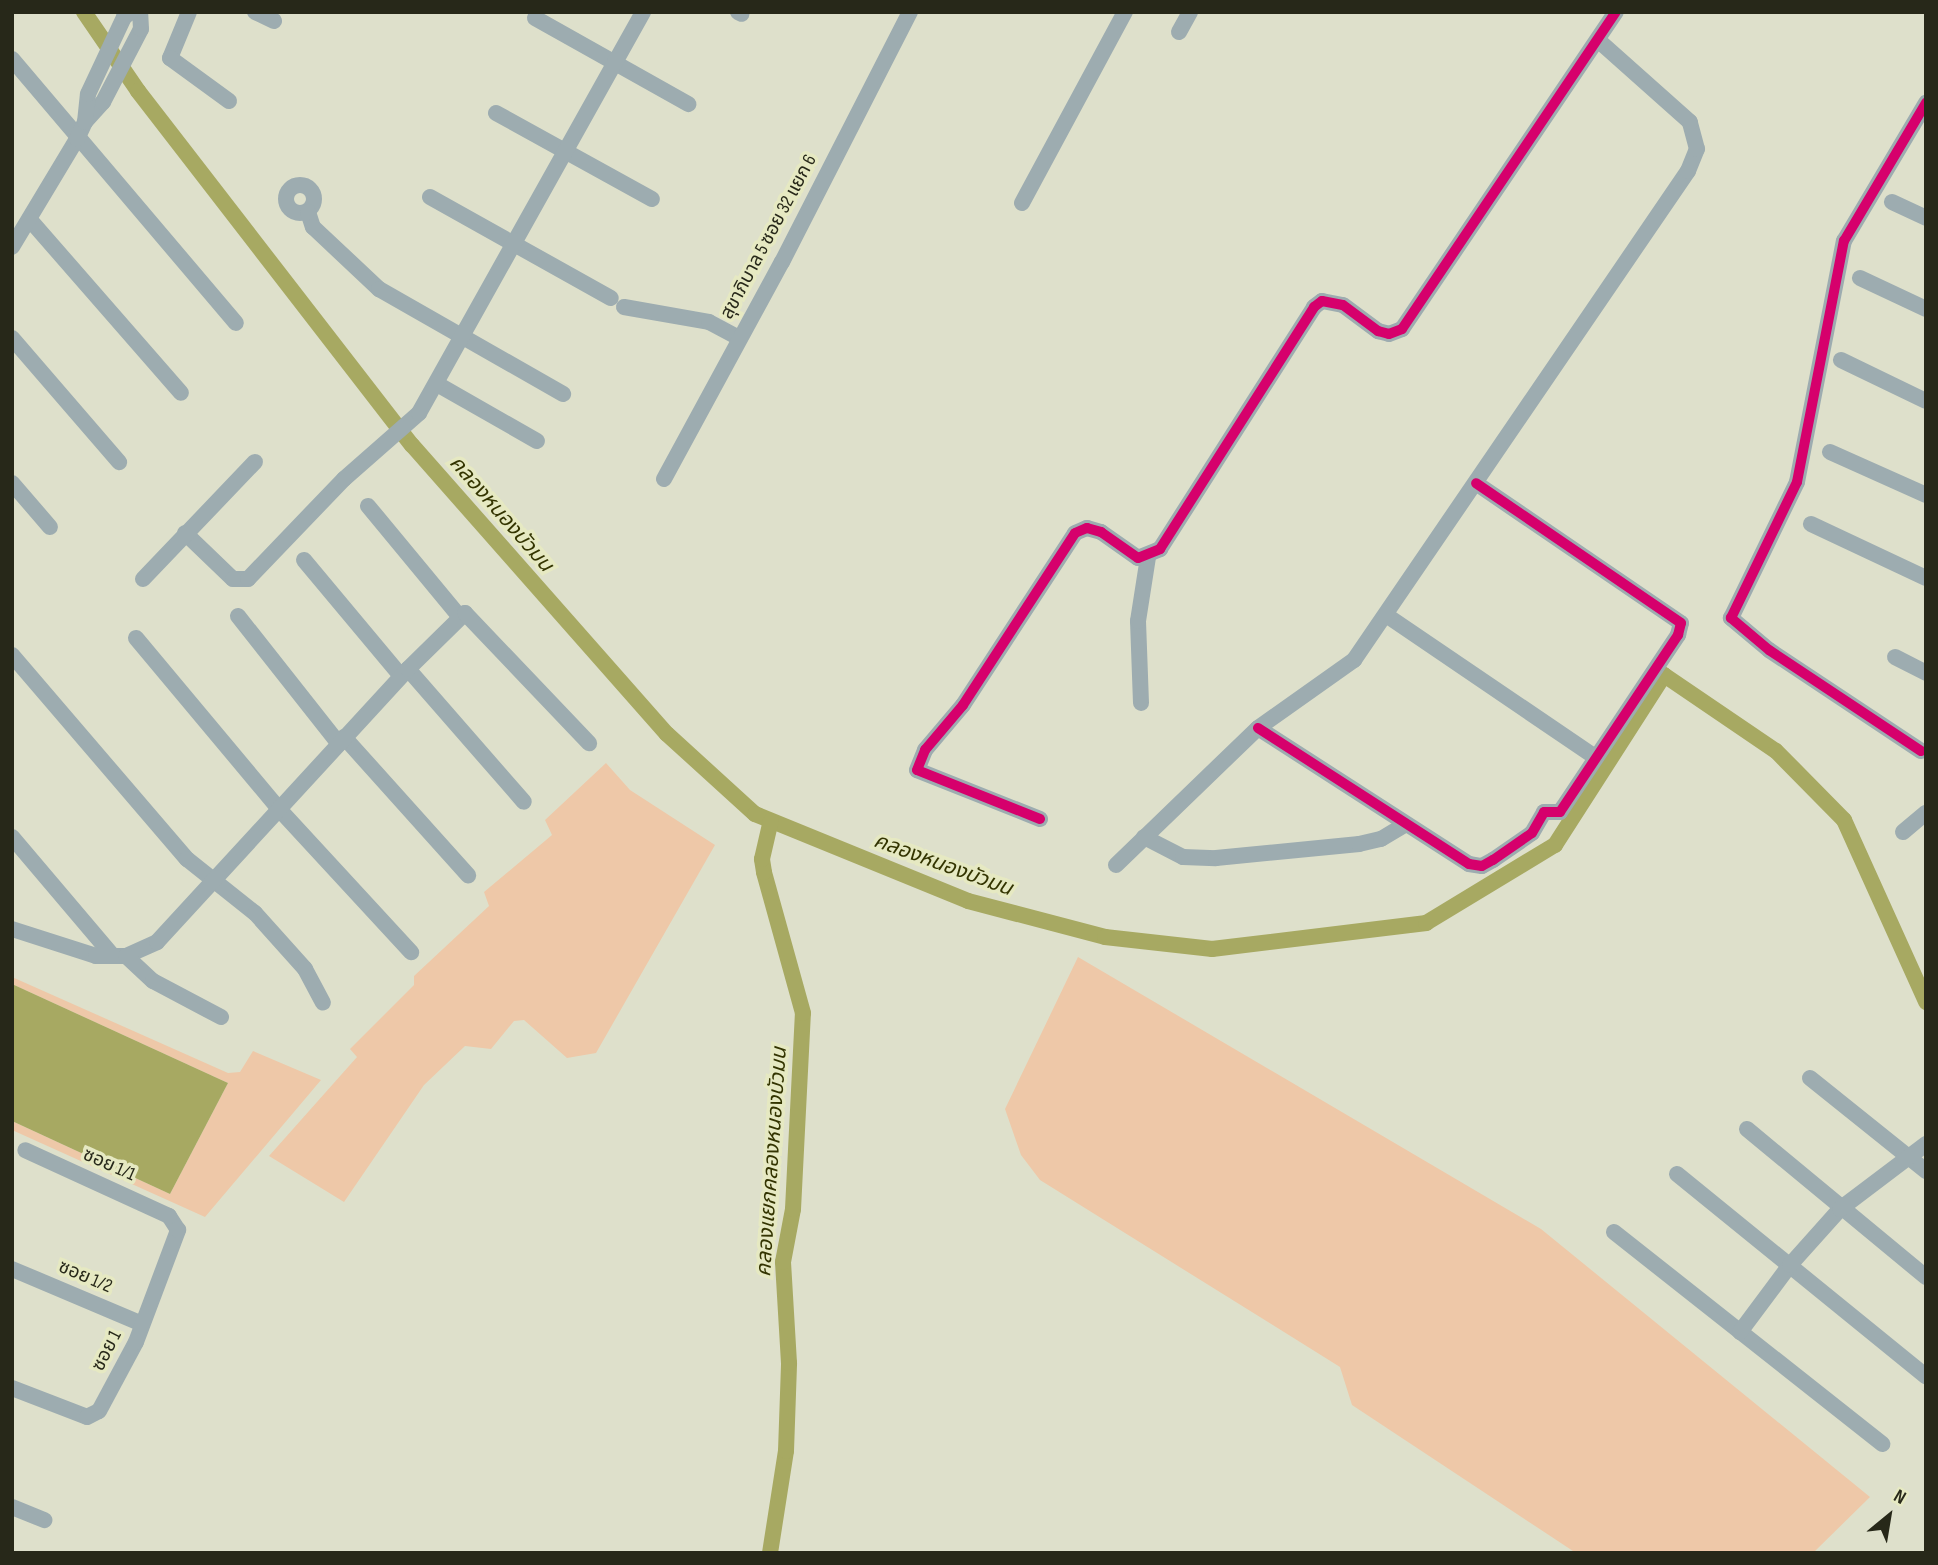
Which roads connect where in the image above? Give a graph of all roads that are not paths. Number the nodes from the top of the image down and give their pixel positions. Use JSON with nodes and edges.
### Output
{"nodes":[{"id":1,"x":131,"y":12,"type":"edge"},
{"id":2,"x":140,"y":12,"type":"edge"},
{"id":3,"x":189,"y":12,"type":"edge"},
{"id":4,"x":255,"y":12,"type":"edge"},
{"id":5,"x":643,"y":12,"type":"edge"},
{"id":6,"x":910,"y":12,"type":"edge"},
{"id":7,"x":1125,"y":12,"type":"edge"},
{"id":8,"x":1189,"y":12,"type":"edge"},
{"id":9,"x":1616,"y":12,"type":"edge"},
{"id":10,"x":535,"y":18,"type":"dead end"},
{"id":11,"x":274,"y":22,"type":"dead end"},
{"id":12,"x":1179,"y":32,"type":"dead end"},
{"id":13,"x":1598,"y":40,"type":"junction"},
{"id":14,"x":12,"y":59,"type":"edge"},
{"id":15,"x":614,"y":62,"type":"junction"},
{"id":16,"x":229,"y":101,"type":"dead end"},
{"id":17,"x":1926,"y":103,"type":"edge"},
{"id":18,"x":688,"y":104,"type":"dead end"},
{"id":19,"x":496,"y":113,"type":"dead end"},
{"id":20,"x":85,"y":122,"type":"junction"},
{"id":21,"x":76,"y":139,"type":"junction"},
{"id":22,"x":566,"y":151,"type":"junction"},
{"id":23,"x":430,"y":197,"type":"dead end"},
{"id":24,"x":652,"y":199,"type":"dead end"},
{"id":25,"x":1892,"y":202,"type":"dead end"},
{"id":26,"x":1022,"y":203,"type":"dead end"},
{"id":27,"x":308,"y":212,"type":"dead end"},
{"id":28,"x":1926,"y":218,"type":"edge"},
{"id":29,"x":12,"y":221,"type":"edge"},
{"id":30,"x":27,"y":227,"type":"junction"},
{"id":31,"x":513,"y":244,"type":"junction"},
{"id":32,"x":12,"y":247,"type":"edge"},
{"id":33,"x":1860,"y":278,"type":"dead end"},
{"id":34,"x":1926,"y":309,"type":"edge"},
{"id":35,"x":236,"y":323,"type":"dead end"},
{"id":36,"x":462,"y":337,"type":"junction"},
{"id":37,"x":12,"y":338,"type":"edge"},
{"id":38,"x":739,"y":338,"type":"junction"},
{"id":39,"x":1841,"y":360,"type":"dead end"},
{"id":40,"x":437,"y":384,"type":"junction"},
{"id":41,"x":181,"y":393,"type":"dead end"},
{"id":42,"x":563,"y":394,"type":"dead end"},
{"id":43,"x":1926,"y":401,"type":"edge"},
{"id":44,"x":537,"y":441,"type":"dead end"},
{"id":45,"x":1830,"y":452,"type":"dead end"},
{"id":46,"x":119,"y":462,"type":"dead end"},
{"id":47,"x":255,"y":462,"type":"dead end"},
{"id":48,"x":663,"y":480,"type":"dead end"},
{"id":49,"x":12,"y":483,"type":"edge"},
{"id":50,"x":1476,"y":483,"type":"junction"},
{"id":51,"x":1926,"y":495,"type":"edge"},
{"id":52,"x":368,"y":506,"type":"dead end"},
{"id":53,"x":1811,"y":524,"type":"dead end"},
{"id":54,"x":50,"y":527,"type":"dead end"},
{"id":55,"x":185,"y":533,"type":"junction"},
{"id":56,"x":1148,"y":557,"type":"junction"},
{"id":57,"x":304,"y":560,"type":"dead end"},
{"id":58,"x":1926,"y":578,"type":"edge"},
{"id":59,"x":143,"y":579,"type":"dead end"},
{"id":60,"x":1386,"y":615,"type":"junction"},
{"id":61,"x":238,"y":616,"type":"dead end"},
{"id":62,"x":459,"y":616,"type":"junction"},
{"id":63,"x":136,"y":638,"type":"dead end"},
{"id":64,"x":12,"y":655,"type":"edge"},
{"id":65,"x":1895,"y":657,"type":"dead end"},
{"id":66,"x":405,"y":672,"type":"junction"},
{"id":67,"x":1926,"y":673,"type":"edge"},
{"id":68,"x":1140,"y":703,"type":"dead end"},
{"id":69,"x":1258,"y":728,"type":"junction"},
{"id":70,"x":342,"y":741,"type":"junction"},
{"id":71,"x":589,"y":743,"type":"dead end"},
{"id":72,"x":1921,"y":751,"type":"dead end"},
{"id":73,"x":1595,"y":757,"type":"junction"},
{"id":74,"x":524,"y":803,"type":"dead end"},
{"id":75,"x":279,"y":809,"type":"junction"},
{"id":76,"x":1926,"y":813,"type":"edge"},
{"id":77,"x":1040,"y":819,"type":"dead end"},
{"id":78,"x":1406,"y":824,"type":"junction"},
{"id":79,"x":1903,"y":832,"type":"dead end"},
{"id":80,"x":12,"y":837,"type":"edge"},
{"id":81,"x":1144,"y":837,"type":"junction"},
{"id":82,"x":1116,"y":865,"type":"dead end"},
{"id":83,"x":468,"y":875,"type":"dead end"},
{"id":84,"x":215,"y":881,"type":"junction"},
{"id":85,"x":12,"y":929,"type":"edge"},
{"id":86,"x":411,"y":952,"type":"dead end"},
{"id":87,"x":119,"y":956,"type":"junction"},
{"id":88,"x":323,"y":1003,"type":"dead end"},
{"id":89,"x":221,"y":1017,"type":"dead end"},
{"id":90,"x":1810,"y":1077,"type":"dead end"},
{"id":91,"x":1747,"y":1129,"type":"dead end"},
{"id":92,"x":1926,"y":1144,"type":"edge"},
{"id":93,"x":25,"y":1150,"type":"dead end"},
{"id":94,"x":1909,"y":1157,"type":"junction"},
{"id":95,"x":1926,"y":1171,"type":"edge"},
{"id":96,"x":1677,"y":1174,"type":"dead end"},
{"id":97,"x":1840,"y":1209,"type":"junction"},
{"id":98,"x":174,"y":1219,"type":"joint"},
{"id":99,"x":1614,"y":1232,"type":"dead end"},
{"id":100,"x":1790,"y":1265,"type":"junction"},
{"id":101,"x":12,"y":1269,"type":"edge"},
{"id":102,"x":1926,"y":1277,"type":"edge"},
{"id":103,"x":142,"y":1324,"type":"junction"},
{"id":104,"x":1740,"y":1332,"type":"junction"},
{"id":105,"x":1926,"y":1376,"type":"edge"},
{"id":106,"x":12,"y":1388,"type":"edge"},
{"id":107,"x":1882,"y":1444,"type":"dead end"},
{"id":108,"x":12,"y":1507,"type":"edge"},
{"id":109,"x":44,"y":1520,"type":"dead end"}],
"edges":[{"from":1,"to":20,"type":"street"},
{"from":2,"to":20,"type":"street"},
{"from":3,"to":16,"type":"street"},
{"from":4,"to":11,"type":"street"},
{"from":5,"to":15,"type":"street"},
{"from":6,"to":38,"type":"street","name":"สุขาภิบาล 5 ซอย 32 แยก 6"},
{"from":7,"to":26,"type":"street"},
{"from":8,"to":12,"type":"street"},
{"from":9,"to":13,"type":"street"},
{"from":10,"to":15,"type":"street"},
{"from":13,"to":50,"type":"street"},
{"from":13,"to":56,"type":"street"},
{"from":14,"to":21,"type":"street"},
{"from":15,"to":18,"type":"street"},
{"from":15,"to":22,"type":"street"},
{"from":17,"to":72,"type":"street"},
{"from":19,"to":22,"type":"street"},
{"from":20,"to":21,"type":"street"},
{"from":21,"to":30,"type":"street"},
{"from":21,"to":35,"type":"street"},
{"from":22,"to":24,"type":"street"},
{"from":22,"to":31,"type":"street"},
{"from":23,"to":31,"type":"street"},
{"from":25,"to":28,"type":"street"},
{"from":27,"to":36,"type":"street"},
{"from":29,"to":30,"type":"street"},
{"from":30,"to":32,"type":"street"},
{"from":30,"to":41,"type":"street"},
{"from":31,"to":36,"type":"street"},
{"from":31,"to":38,"type":"street"},
{"from":33,"to":34,"type":"street"},
{"from":36,"to":40,"type":"street"},
{"from":36,"to":42,"type":"street"},
{"from":37,"to":46,"type":"street"},
{"from":38,"to":48,"type":"street","name":"สุขาภิบาล 5 ซอย 32 แยก 6"},
{"from":39,"to":43,"type":"street"},
{"from":40,"to":44,"type":"street"},
{"from":40,"to":55,"type":"street"},
{"from":45,"to":51,"type":"street"},
{"from":47,"to":55,"type":"street"},
{"from":49,"to":54,"type":"street"},
{"from":50,"to":60,"type":"street"},
{"from":50,"to":73,"type":"street"},
{"from":52,"to":62,"type":"street"},
{"from":53,"to":58,"type":"street"},
{"from":55,"to":59,"type":"street"},
{"from":56,"to":68,"type":"street"},
{"from":56,"to":77,"type":"street"},
{"from":57,"to":66,"type":"street"},
{"from":60,"to":69,"type":"street"},
{"from":60,"to":73,"type":"street"},
{"from":61,"to":70,"type":"street"},
{"from":62,"to":66,"type":"street"},
{"from":62,"to":71,"type":"street"},
{"from":63,"to":75,"type":"street"},
{"from":64,"to":84,"type":"street"},
{"from":65,"to":67,"type":"street"},
{"from":66,"to":70,"type":"street"},
{"from":66,"to":74,"type":"street"},
{"from":69,"to":78,"type":"street"},
{"from":69,"to":81,"type":"street"},
{"from":70,"to":75,"type":"street"},
{"from":70,"to":83,"type":"street"},
{"from":73,"to":78,"type":"street"},
{"from":75,"to":84,"type":"street"},
{"from":75,"to":86,"type":"street"},
{"from":76,"to":79,"type":"street"},
{"from":78,"to":81,"type":"street"},
{"from":80,"to":87,"type":"street"},
{"from":81,"to":82,"type":"street"},
{"from":84,"to":87,"type":"street"},
{"from":84,"to":88,"type":"street"},
{"from":85,"to":87,"type":"street"},
{"from":87,"to":89,"type":"street"},
{"from":90,"to":94,"type":"street"},
{"from":91,"to":97,"type":"street"},
{"from":92,"to":94,"type":"street"},
{"from":93,"to":98,"type":"street","name":"ซอย 1/1"},
{"from":94,"to":95,"type":"street"},
{"from":94,"to":97,"type":"street"},
{"from":96,"to":100,"type":"street"},
{"from":97,"to":100,"type":"street"},
{"from":97,"to":102,"type":"street"},
{"from":98,"to":103,"type":"street","name":"ซอย 1"},
{"from":99,"to":104,"type":"street"},
{"from":100,"to":104,"type":"street"},
{"from":100,"to":105,"type":"street"},
{"from":101,"to":103,"type":"street","name":"ซอย 1/2"},
{"from":103,"to":106,"type":"street","name":"ซอย 1"},
{"from":104,"to":107,"type":"street"},
{"from":108,"to":109,"type":"street"}]}
